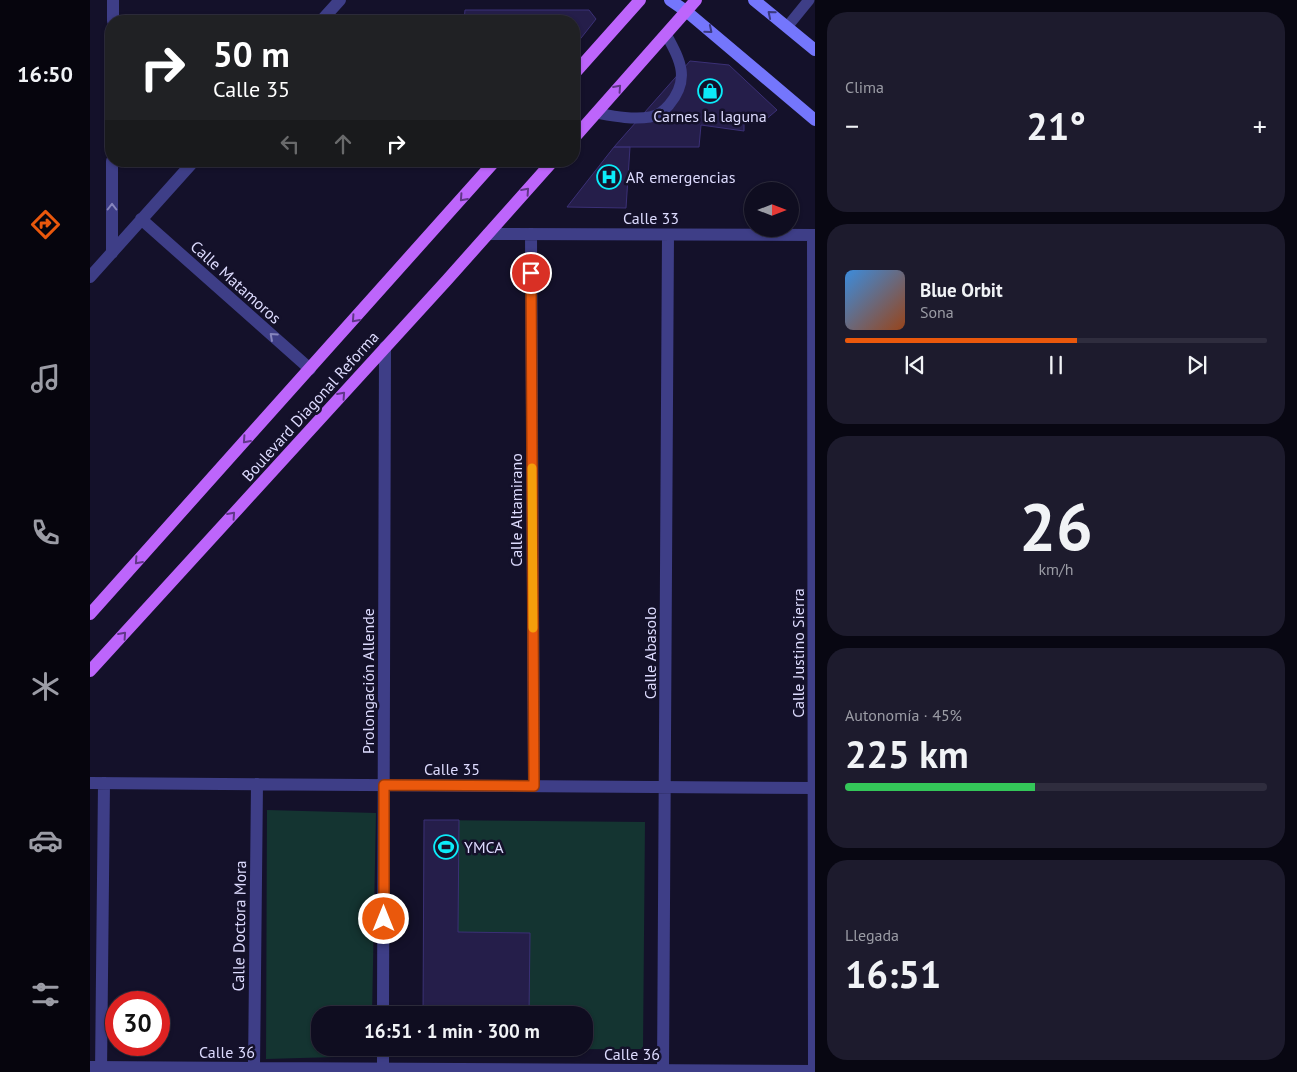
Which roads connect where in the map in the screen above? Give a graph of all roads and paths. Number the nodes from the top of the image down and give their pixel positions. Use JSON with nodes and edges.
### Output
{"nodes":[{"id":1,"x":114,"y":0,"type":"edge"},
{"id":2,"x":340,"y":0,"type":"edge"},
{"id":3,"x":640,"y":0,"type":"edge"},
{"id":4,"x":670,"y":0,"type":"edge"},
{"id":5,"x":696,"y":0,"type":"edge"},
{"id":6,"x":754,"y":0,"type":"edge"},
{"id":7,"x":809,"y":0,"type":"edge"},
{"id":8,"x":686,"y":11,"type":"junction"},
{"id":9,"x":113,"y":15,"type":"edge"},
{"id":10,"x":326,"y":15,"type":"edge"},
{"id":11,"x":787,"y":27,"type":"junction"},
{"id":12,"x":666,"y":34,"type":"junction"},
{"id":13,"x":814,"y":50,"type":"edge"},
{"id":14,"x":580,"y":67,"type":"edge"},
{"id":15,"x":596,"y":113,"type":"junction"},
{"id":16,"x":814,"y":120,"type":"edge"},
{"id":17,"x":580,"y":131,"type":"edge"},
{"id":18,"x":112,"y":167,"type":"edge"},
{"id":19,"x":189,"y":167,"type":"edge"},
{"id":20,"x":491,"y":167,"type":"edge"},
{"id":21,"x":548,"y":167,"type":"edge"},
{"id":22,"x":141,"y":220,"type":"junction"},
{"id":23,"x":488,"y":234,"type":"junction"},
{"id":24,"x":531,"y":234,"type":"junction"},
{"id":25,"x":668,"y":235,"type":"junction"},
{"id":26,"x":814,"y":235,"type":"edge"},
{"id":27,"x":112,"y":252,"type":"junction"},
{"id":28,"x":90,"y":276,"type":"edge"},
{"id":29,"x":385,"y":347,"type":"junction"},
{"id":30,"x":310,"y":369,"type":"junction"},
{"id":31,"x":90,"y":614,"type":"edge"},
{"id":32,"x":90,"y":671,"type":"edge"},
{"id":33,"x":90,"y":783,"type":"edge"},
{"id":34,"x":104,"y":783,"type":"junction"},
{"id":35,"x":257,"y":784,"type":"junction"},
{"id":36,"x":384,"y":785,"type":"junction"},
{"id":37,"x":534,"y":786,"type":"junction"},
{"id":38,"x":665,"y":787,"type":"junction"},
{"id":39,"x":814,"y":788,"type":"edge"},
{"id":40,"x":383,"y":1006,"type":"edge"},
{"id":41,"x":383,"y":1056,"type":"edge"},
{"id":42,"x":254,"y":1068,"type":"junction"},
{"id":43,"x":97,"y":1069,"type":"edge"},
{"id":44,"x":383,"y":1071,"type":"edge"},
{"id":45,"x":664,"y":1071,"type":"edge"},
{"id":46,"x":814,"y":1071,"type":"edge"}],
"edges":[{"from":1,"to":9,"type":"street"},
{"from":2,"to":10,"type":"street"},
{"from":3,"to":14,"type":"main road"},
{"from":4,"to":8,"type":"main road"},
{"from":5,"to":8,"type":"main road"},
{"from":11,"to":6,"type":"main road","one_way":true},
{"from":7,"to":11,"type":"lane"},
{"from":8,"to":12,"type":"main road"},
{"from":8,"to":16,"type":"main road","one_way":true},
{"from":11,"to":13,"type":"main road"},
{"from":15,"to":12,"type":"main road","one_way":true},
{"from":12,"to":15,"type":"lane"},
{"from":15,"to":17,"type":"main road"},
{"from":27,"to":18,"type":"street","one_way":true},
{"from":19,"to":22,"type":"street"},
{"from":20,"to":30,"type":"main road","name":"Boulevard Diagonal Reforma","one_way":true},
{"from":23,"to":21,"type":"main road","name":"Boulevard Diagonal Reforma","one_way":true},
{"from":22,"to":27,"type":"street"},
{"from":30,"to":22,"type":"street","name":"Calle Matamoros","one_way":true},
{"from":23,"to":24,"type":"street","name":"Calle 33"},
{"from":23,"to":29,"type":"main road","name":"Boulevard Diagonal Reforma"},
{"from":24,"to":25,"type":"street","name":"Calle 33"},
{"from":24,"to":37,"type":"street","name":"Calle Altamirano"},
{"from":25,"to":26,"type":"street","name":"Calle 33"},
{"from":25,"to":38,"type":"street","name":"Calle Abasolo"},
{"from":26,"to":39,"type":"street","name":"Calle Justino Sierra"},
{"from":27,"to":28,"type":"street"},
{"from":32,"to":29,"type":"main road","name":"Boulevard Diagonal Reforma","one_way":true},
{"from":29,"to":36,"type":"street","name":"Prolongación Allende"},
{"from":30,"to":31,"type":"main road","name":"Boulevard Diagonal Reforma","one_way":true},
{"from":33,"to":34,"type":"street","name":"Calle 35"},
{"from":34,"to":35,"type":"street","name":"Calle 35"},
{"from":34,"to":43,"type":"street"},
{"from":35,"to":36,"type":"street","name":"Calle 35"},
{"from":35,"to":42,"type":"street","name":"Calle Doctora Mora"},
{"from":36,"to":37,"type":"street","name":"Calle 35"},
{"from":36,"to":40,"type":"street","name":"Prolongación Allende"},
{"from":37,"to":38,"type":"street","name":"Calle 35"},
{"from":38,"to":39,"type":"street","name":"Calle 35"},
{"from":38,"to":45,"type":"street","name":"Calle Abasolo"},
{"from":39,"to":46,"type":"street","name":"Calle Justino Sierra"},
{"from":41,"to":44,"type":"street"},
{"from":42,"to":43,"type":"street","name":"Calle 36"},
{"from":42,"to":44,"type":"street","name":"Calle 36"},
{"from":44,"to":45,"type":"street","name":"Calle 36"},
{"from":45,"to":46,"type":"street","name":"Calle 36"}]}
